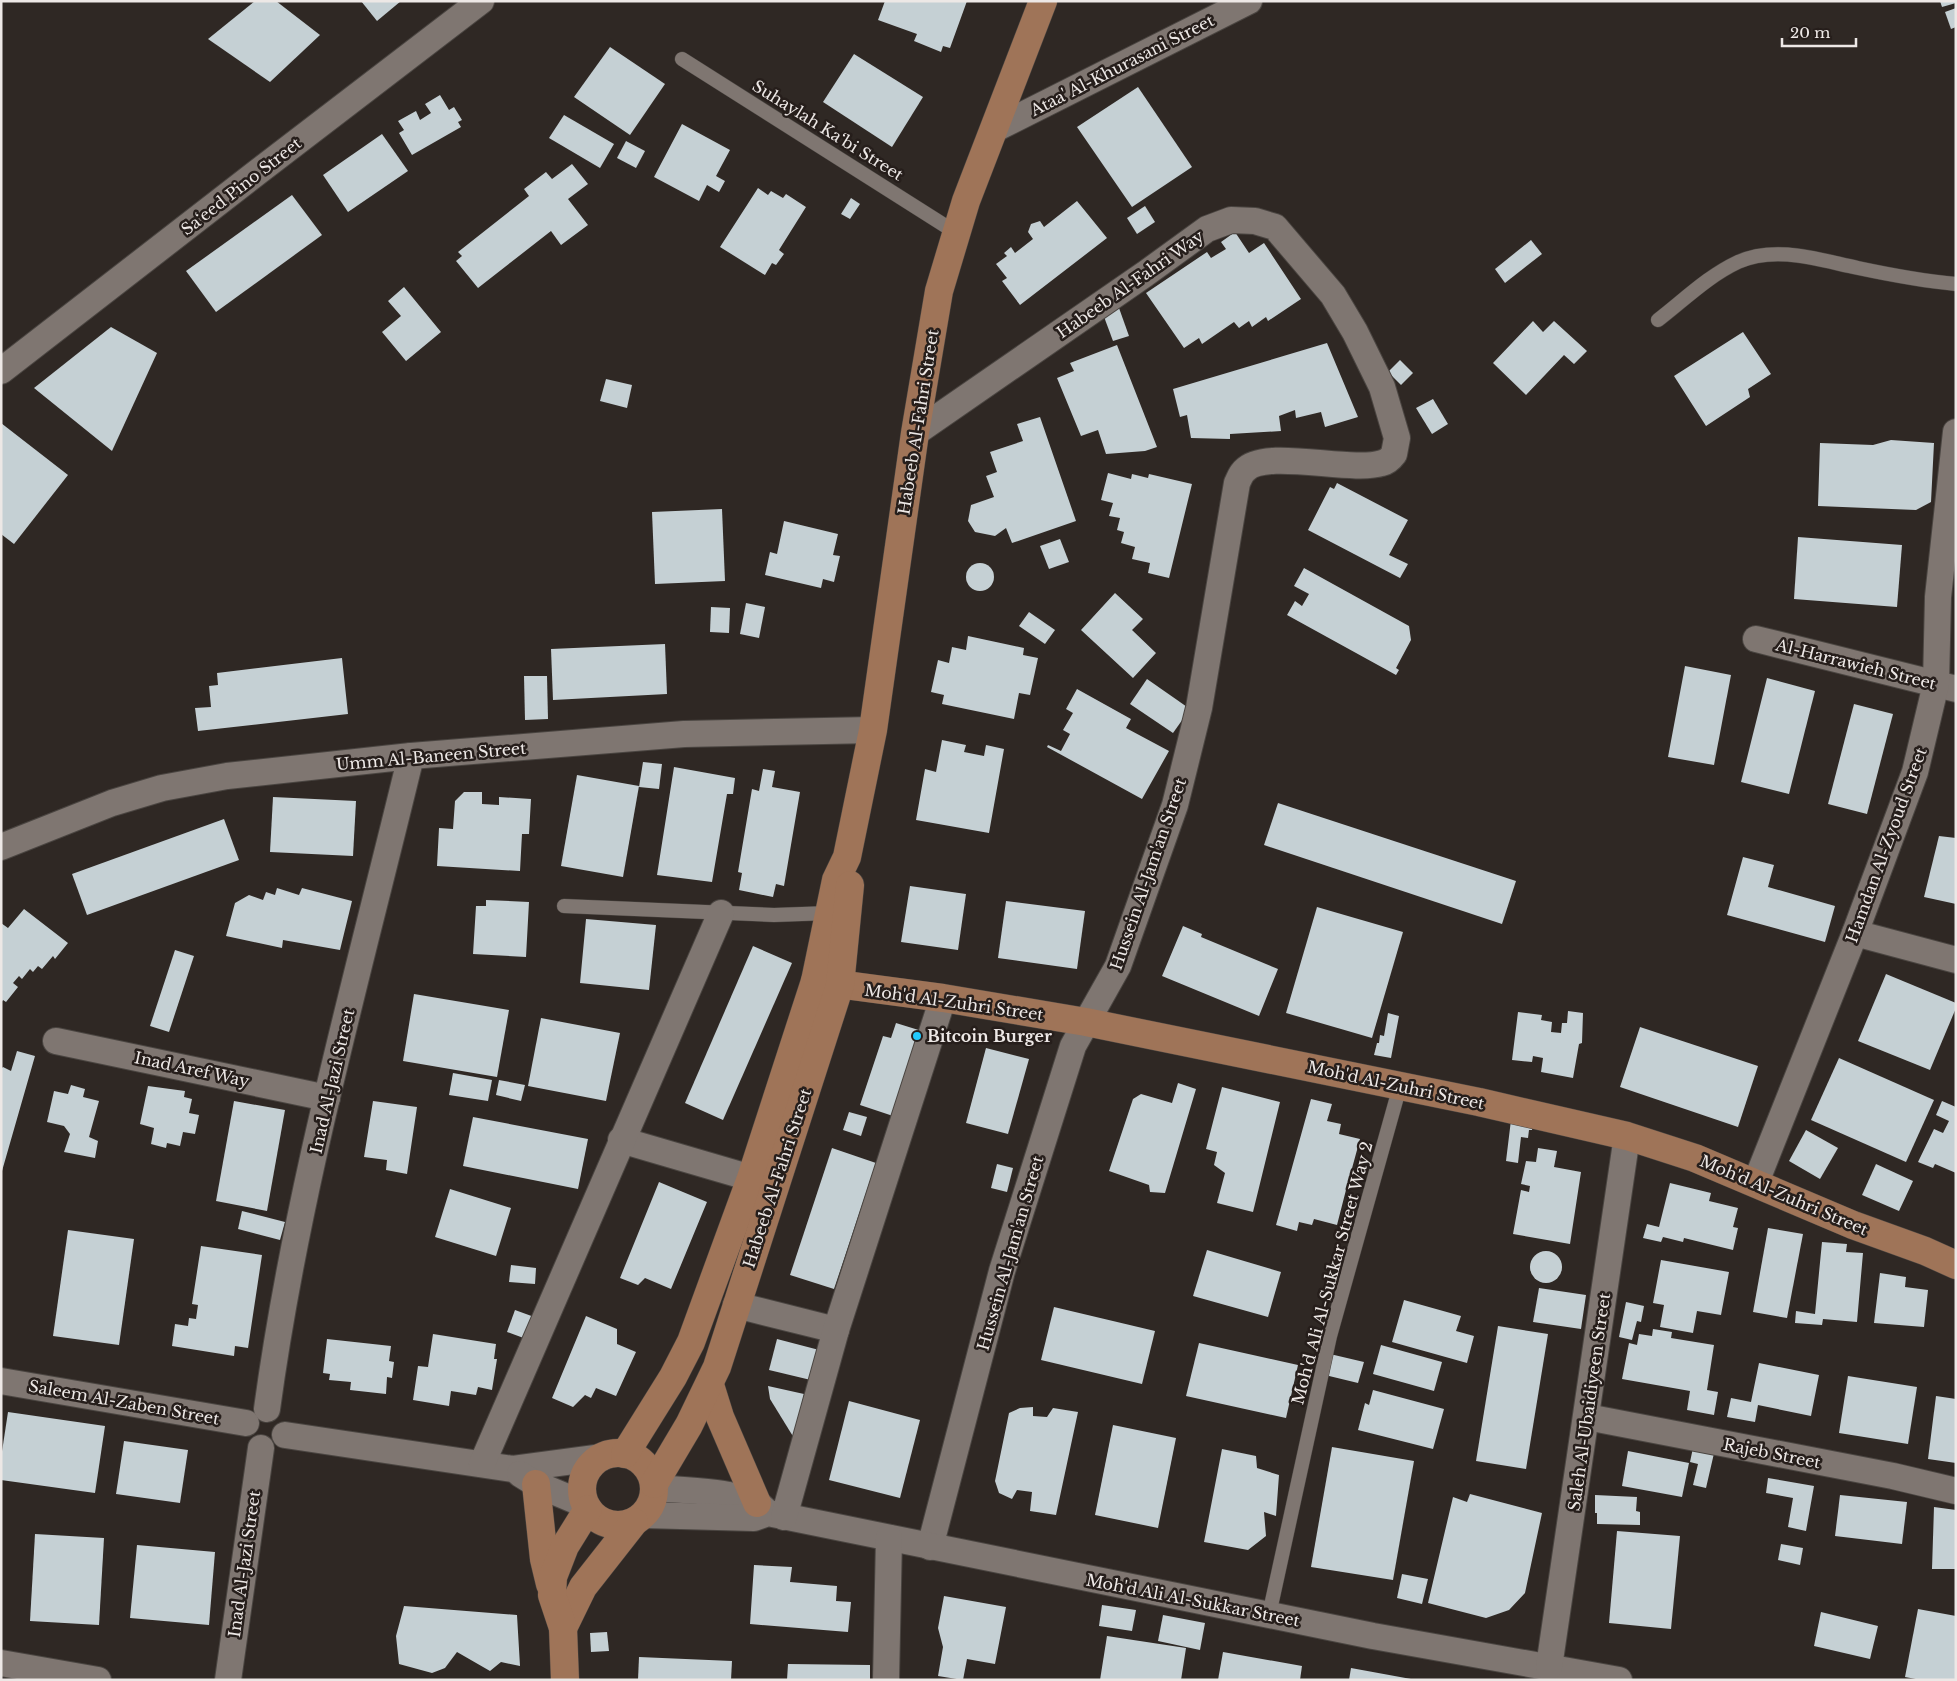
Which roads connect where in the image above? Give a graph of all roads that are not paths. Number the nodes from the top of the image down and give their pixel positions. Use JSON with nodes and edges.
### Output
{"nodes":[{"id":1,"x":481,"y":1,"type":"edge"},
{"id":2,"x":1043,"y":1,"type":"edge"},
{"id":3,"x":1249,"y":1,"type":"edge"},
{"id":4,"x":682,"y":59,"type":"dead end"},
{"id":5,"x":995,"y":129,"type":"junction"},
{"id":6,"x":955,"y":232,"type":"junction"},
{"id":7,"x":1956,"y":284,"type":"edge"},
{"id":8,"x":1658,"y":320,"type":"dead end"},
{"id":9,"x":1,"y":371,"type":"edge"},
{"id":10,"x":1956,"y":432,"type":"edge"},
{"id":11,"x":915,"y":433,"type":"junction"},
{"id":12,"x":1397,"y":438,"type":"joint"},
{"id":13,"x":1756,"y":639,"type":"dead end"},
{"id":14,"x":1946,"y":687,"type":"edge"},
{"id":15,"x":872,"y":730,"type":"junction"},
{"id":16,"x":411,"y":756,"type":"junction"},
{"id":17,"x":1,"y":847,"type":"edge"},
{"id":18,"x":847,"y":856,"type":"junction"},
{"id":19,"x":564,"y":906,"type":"dead end"},
{"id":20,"x":721,"y":913,"type":"junction"},
{"id":21,"x":830,"y":913,"type":"junction"},
{"id":22,"x":1855,"y":933,"type":"junction"},
{"id":23,"x":1956,"y":960,"type":"edge"},
{"id":24,"x":828,"y":983,"type":"junction"},
{"id":25,"x":943,"y":998,"type":"junction"},
{"id":26,"x":1086,"y":1022,"type":"junction"},
{"id":27,"x":56,"y":1041,"type":"dead end"},
{"id":28,"x":1400,"y":1086,"type":"junction"},
{"id":29,"x":327,"y":1098,"type":"junction"},
{"id":30,"x":1627,"y":1136,"type":"junction"},
{"id":31,"x":621,"y":1140,"type":"junction"},
{"id":32,"x":751,"y":1178,"type":"junction"},
{"id":33,"x":1756,"y":1182,"type":"junction"},
{"id":34,"x":1956,"y":1266,"type":"edge"},
{"id":35,"x":736,"y":1304,"type":"junction"},
{"id":36,"x":836,"y":1330,"type":"junction"},
{"id":37,"x":1,"y":1381,"type":"edge"},
{"id":38,"x":710,"y":1385,"type":"junction"},
{"id":39,"x":257,"y":1416,"type":"junction"},
{"id":40,"x":1587,"y":1417,"type":"junction"},
{"id":41,"x":285,"y":1435,"type":"junction"},
{"id":42,"x":261,"y":1448,"type":"junction"},
{"id":43,"x":614,"y":1456,"type":"junction"},
{"id":44,"x":482,"y":1464,"type":"junction"},
{"id":45,"x":513,"y":1469,"type":"junction"},
{"id":46,"x":536,"y":1484,"type":"junction"},
{"id":47,"x":654,"y":1486,"type":"junction"},
{"id":48,"x":1956,"y":1491,"type":"edge"},
{"id":49,"x":587,"y":1507,"type":"junction"},
{"id":50,"x":770,"y":1511,"type":"junction"},
{"id":51,"x":639,"y":1518,"type":"junction"},
{"id":52,"x":888,"y":1538,"type":"junction"},
{"id":53,"x":930,"y":1546,"type":"junction"},
{"id":54,"x":552,"y":1595,"type":"junction"},
{"id":55,"x":1269,"y":1615,"type":"junction"},
{"id":56,"x":563,"y":1628,"type":"junction"},
{"id":57,"x":1,"y":1664,"type":"edge"},
{"id":58,"x":1549,"y":1667,"type":"junction"},
{"id":59,"x":98,"y":1680,"type":"edge"},
{"id":60,"x":228,"y":1680,"type":"edge"},
{"id":61,"x":565,"y":1680,"type":"edge"},
{"id":62,"x":886,"y":1680,"type":"edge"},
{"id":63,"x":1619,"y":1680,"type":"edge"}],
"edges":[{"from":1,"to":9,"type":"street","name":"Sa‘eed Pino Street"},
{"from":2,"to":5,"type":"street","name":"Habeeb Al-Fahri Street"},
{"from":3,"to":5,"type":"street","name":"Ataa' Al-Khurasani Street"},
{"from":4,"to":6,"type":"lane","name":"Suhaylah Ka‘bi Street"},
{"from":5,"to":6,"type":"street","name":"Habeeb Al-Fahri Street"},
{"from":6,"to":11,"type":"street","name":"Habeeb Al-Fahri Street"},
{"from":7,"to":8,"type":"lane"},
{"from":10,"to":14,"type":"street","name":"Hamdan Al-Zyoud Street"},
{"from":11,"to":12,"type":"street","name":"Habeeb Al-Fahri Way"},
{"from":11,"to":15,"type":"street","name":"Habeeb Al-Fahri Street"},
{"from":12,"to":26,"type":"street","name":"Hussein Al-Jam'an Street"},
{"from":13,"to":14,"type":"street","name":"Al-Harrawieh Street"},
{"from":14,"to":22,"type":"street","name":"Hamdan Al-Zyoud Street"},
{"from":15,"to":16,"type":"street","name":"Umm Al-Baneen Street"},
{"from":15,"to":18,"type":"street","name":"Habeeb Al-Fahri Street"},
{"from":16,"to":17,"type":"street","name":"Umm Al-Baneen Street"},
{"from":16,"to":29,"type":"street","name":"Inad Al-Jazi Street"},
{"from":18,"to":21,"type":"street","name":"Habeeb Al-Fahri Street"},
{"from":18,"to":24,"type":"street","name":"Habeeb Al-Fahri Street"},
{"from":19,"to":20,"type":"lane"},
{"from":20,"to":21,"type":"lane"},
{"from":20,"to":31,"type":"street"},
{"from":21,"to":24,"type":"street","name":"Habeeb Al-Fahri Street"},
{"from":22,"to":23,"type":"street"},
{"from":22,"to":33,"type":"street","name":"Hamdan Al-Zyoud Street"},
{"from":24,"to":25,"type":"street","name":"Moh'd Al-Zuhri Street"},
{"from":24,"to":32,"type":"street","name":"Habeeb Al-Fahri Street"},
{"from":24,"to":35,"type":"street","name":"Habeeb Al-Fahri Street"},
{"from":25,"to":26,"type":"street","name":"Moh'd Al-Zuhri Street"},
{"from":25,"to":36,"type":"street"},
{"from":26,"to":28,"type":"street","name":"Moh'd Al-Zuhri Street"},
{"from":26,"to":53,"type":"street","name":"Hussein Al-Jam'an Street"},
{"from":27,"to":29,"type":"street","name":"Inad Aref Way"},
{"from":28,"to":30,"type":"street","name":"Moh'd Al-Zuhri Street"},
{"from":28,"to":55,"type":"lane","name":"Moh'd Ali Al-Sukkar Street Way 2"},
{"from":29,"to":39,"type":"street","name":"Inad Al-Jazi Street"},
{"from":30,"to":33,"type":"street","name":"Moh'd Al-Zuhri Street"},
{"from":30,"to":40,"type":"street","name":"Saleh Al-Ubaidiyeen Street"},
{"from":31,"to":32,"type":"street"},
{"from":31,"to":44,"type":"street"},
{"from":32,"to":43,"type":"street","name":"Habeeb Al-Fahri Street"},
{"from":33,"to":34,"type":"street","name":"Moh'd Al-Zuhri Street"},
{"from":35,"to":36,"type":"street"},
{"from":35,"to":38,"type":"street","name":"Habeeb Al-Fahri Street"},
{"from":36,"to":50,"type":"street"},
{"from":37,"to":39,"type":"street","name":"Saleem Al-Zaben Street"},
{"from":38,"to":47,"type":"street","name":"Habeeb Al-Fahri Street"},
{"from":38,"to":50,"type":"street"},
{"from":39,"to":41,"type":"street"},
{"from":39,"to":42,"type":"street"},
{"from":40,"to":48,"type":"street","name":"Rajeb Street"},
{"from":40,"to":58,"type":"street","name":"Saleh Al-Ubaidiyeen Street"},
{"from":41,"to":42,"type":"street"},
{"from":41,"to":44,"type":"street"},
{"from":42,"to":60,"type":"street","name":"Inad Al-Jazi Street"},
{"from":43,"to":45,"type":"street"},
{"from":43,"to":47,"type":"street"},
{"from":43,"to":49,"type":"street"},
{"from":44,"to":45,"type":"street"},
{"from":45,"to":46,"type":"street"},
{"from":46,"to":49,"type":"street"},
{"from":46,"to":54,"type":"street"},
{"from":47,"to":50,"type":"street","name":"Moh'd Ali Al-Sukkar Street"},
{"from":47,"to":51,"type":"street"},
{"from":49,"to":51,"type":"street"},
{"from":49,"to":54,"type":"street"},
{"from":50,"to":51,"type":"street","name":"Moh'd Ali Al-Sukkar Street"},
{"from":50,"to":52,"type":"street","name":"Moh'd Ali Al-Sukkar Street"},
{"from":51,"to":56,"type":"street"},
{"from":52,"to":53,"type":"street","name":"Moh'd Ali Al-Sukkar Street"},
{"from":52,"to":62,"type":"street"},
{"from":53,"to":55,"type":"street","name":"Moh'd Ali Al-Sukkar Street"},
{"from":54,"to":56,"type":"street"},
{"from":55,"to":58,"type":"street","name":"Moh'd Ali Al-Sukkar Street"},
{"from":56,"to":61,"type":"street"},
{"from":57,"to":59,"type":"street"},
{"from":58,"to":63,"type":"street","name":"Moh'd Ali Al-Sukkar Street"}]}
